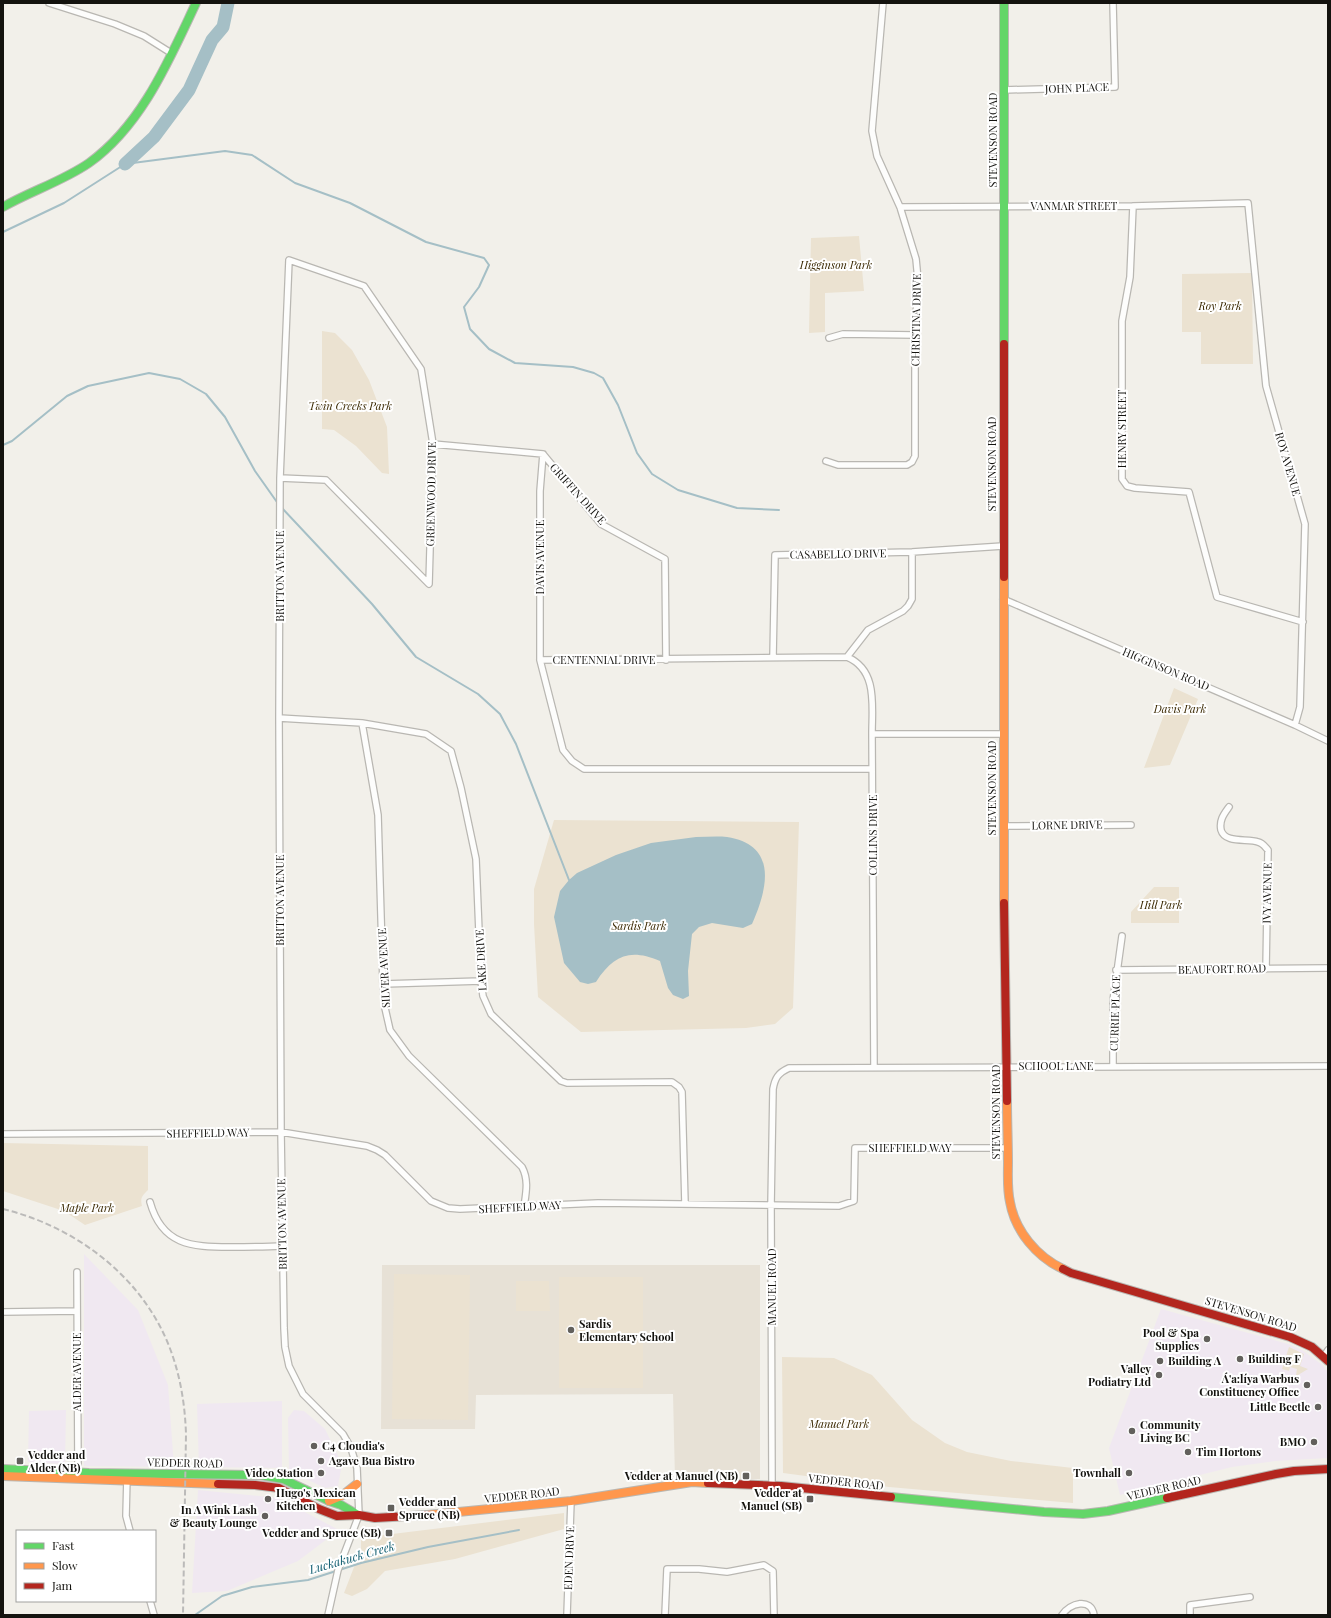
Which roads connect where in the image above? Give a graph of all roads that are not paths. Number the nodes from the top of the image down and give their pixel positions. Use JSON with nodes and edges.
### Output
{"nodes":[{"id":1,"x":49,"y":3,"type":"edge"},
{"id":2,"x":196,"y":3,"type":"edge"},
{"id":3,"x":883,"y":3,"type":"edge"},
{"id":4,"x":1004,"y":3,"type":"edge"},
{"id":5,"x":1113,"y":3,"type":"edge"},
{"id":6,"x":171,"y":53,"type":"junction"},
{"id":7,"x":1004,"y":90,"type":"junction"},
{"id":8,"x":1248,"y":203,"type":"joint"},
{"id":9,"x":1004,"y":206,"type":"junction"},
{"id":10,"x":1133,"y":206,"type":"junction"},
{"id":11,"x":3,"y":207,"type":"edge"},
{"id":12,"x":900,"y":207,"type":"junction"},
{"id":13,"x":289,"y":260,"type":"joint"},
{"id":14,"x":916,"y":335,"type":"junction"},
{"id":15,"x":829,"y":338,"type":"dead end"},
{"id":16,"x":433,"y":444,"type":"junction"},
{"id":17,"x":543,"y":454,"type":"junction"},
{"id":18,"x":826,"y":461,"type":"dead end"},
{"id":19,"x":280,"y":478,"type":"junction"},
{"id":20,"x":1003,"y":546,"type":"junction"},
{"id":21,"x":912,"y":552,"type":"junction"},
{"id":22,"x":1003,"y":599,"type":"junction"},
{"id":23,"x":1303,"y":622,"type":"junction"},
{"id":24,"x":773,"y":657,"type":"junction"},
{"id":25,"x":846,"y":657,"type":"junction"},
{"id":26,"x":540,"y":660,"type":"junction"},
{"id":27,"x":666,"y":660,"type":"junction"},
{"id":28,"x":279,"y":718,"type":"junction"},
{"id":29,"x":362,"y":723,"type":"junction"},
{"id":30,"x":1295,"y":725,"type":"junction"},
{"id":31,"x":872,"y":734,"type":"junction"},
{"id":32,"x":1003,"y":734,"type":"junction"},
{"id":33,"x":1328,"y":741,"type":"edge"},
{"id":34,"x":872,"y":769,"type":"junction"},
{"id":35,"x":1229,"y":807,"type":"dead end"},
{"id":36,"x":1131,"y":825,"type":"dead end"},
{"id":37,"x":1004,"y":826,"type":"junction"},
{"id":38,"x":1122,"y":936,"type":"dead end"},
{"id":39,"x":1328,"y":968,"type":"edge"},
{"id":40,"x":1266,"y":969,"type":"junction"},
{"id":41,"x":1116,"y":970,"type":"junction"},
{"id":42,"x":481,"y":981,"type":"junction"},
{"id":43,"x":383,"y":984,"type":"junction"},
{"id":44,"x":1113,"y":1066,"type":"junction"},
{"id":45,"x":1328,"y":1066,"type":"edge"},
{"id":46,"x":874,"y":1067,"type":"junction"},
{"id":47,"x":1007,"y":1067,"type":"junction"},
{"id":48,"x":773,"y":1089,"type":"joint"},
{"id":49,"x":281,"y":1132,"type":"junction"},
{"id":50,"x":3,"y":1134,"type":"edge"},
{"id":51,"x":1008,"y":1148,"type":"junction"},
{"id":52,"x":150,"y":1202,"type":"dead end"},
{"id":53,"x":685,"y":1204,"type":"junction"},
{"id":54,"x":772,"y":1205,"type":"junction"},
{"id":55,"x":524,"y":1207,"type":"junction"},
{"id":56,"x":282,"y":1246,"type":"junction"},
{"id":57,"x":77,"y":1272,"type":"dead end"},
{"id":58,"x":77,"y":1311,"type":"junction"},
{"id":59,"x":3,"y":1312,"type":"edge"},
{"id":60,"x":1326,"y":1356,"type":"edge"},
{"id":61,"x":3,"y":1469,"type":"edge"},
{"id":62,"x":1328,"y":1469,"type":"edge"},
{"id":63,"x":78,"y":1472,"type":"junction"},
{"id":64,"x":3,"y":1476,"type":"edge"},
{"id":65,"x":128,"y":1476,"type":"junction"},
{"id":66,"x":357,"y":1484,"type":"junction"},
{"id":67,"x":772,"y":1485,"type":"junction"},
{"id":68,"x":329,"y":1501,"type":"junction"},
{"id":69,"x":571,"y":1501,"type":"junction"},
{"id":70,"x":359,"y":1515,"type":"junction"},
{"id":71,"x":130,"y":1530,"type":"edge"},
{"id":72,"x":1250,"y":1597,"type":"dead end"},
{"id":73,"x":150,"y":1602,"type":"edge"},
{"id":74,"x":154,"y":1615,"type":"edge"},
{"id":75,"x":328,"y":1615,"type":"edge"},
{"id":76,"x":567,"y":1615,"type":"edge"},
{"id":77,"x":665,"y":1615,"type":"edge"},
{"id":78,"x":774,"y":1615,"type":"edge"},
{"id":79,"x":1062,"y":1615,"type":"edge"},
{"id":80,"x":1094,"y":1615,"type":"edge"},
{"id":81,"x":1190,"y":1615,"type":"edge"}],
"edges":[{"from":1,"to":6,"type":"street"},
{"from":2,"to":6,"type":"main road"},
{"from":3,"to":12,"type":"street","name":"CHRISTINA DRIVE"},
{"from":4,"to":7,"type":"main road","name":"STEVENSON ROAD"},
{"from":5,"to":7,"type":"street","name":"JOHN PLACE"},
{"from":6,"to":11,"type":"main road"},
{"from":7,"to":9,"type":"main road","name":"STEVENSON ROAD"},
{"from":8,"to":10,"type":"street","name":"VANMAR STREET"},
{"from":8,"to":23,"type":"street","name":"ROY AVENUE"},
{"from":9,"to":10,"type":"street","name":"VANMAR STREET"},
{"from":9,"to":12,"type":"street","name":"VANMAR STREET"},
{"from":9,"to":20,"type":"main road","name":"STEVENSON ROAD"},
{"from":10,"to":23,"type":"street","name":"HENRY STREET"},
{"from":12,"to":14,"type":"street","name":"CHRISTINA DRIVE"},
{"from":13,"to":16,"type":"street","name":"GREENWOOD DRIVE"},
{"from":13,"to":19,"type":"street","name":"BRITTON AVENUE"},
{"from":14,"to":15,"type":"street"},
{"from":14,"to":18,"type":"street","name":"CHRISTINA DRIVE"},
{"from":16,"to":17,"type":"street","name":"GRIFFIN DRIVE"},
{"from":16,"to":19,"type":"street","name":"GREENWOOD DRIVE"},
{"from":17,"to":26,"type":"street","name":"DAVIS AVENUE"},
{"from":17,"to":27,"type":"street","name":"GRIFFIN DRIVE"},
{"from":19,"to":28,"type":"street","name":"BRITTON AVENUE"},
{"from":20,"to":21,"type":"street","name":"CASABELLO DRIVE"},
{"from":20,"to":22,"type":"main road","name":"STEVENSON ROAD"},
{"from":21,"to":24,"type":"street","name":"CASABELLO DRIVE"},
{"from":21,"to":25,"type":"street"},
{"from":22,"to":30,"type":"street","name":"HIGGINSON ROAD"},
{"from":22,"to":32,"type":"main road","name":"STEVENSON ROAD"},
{"from":23,"to":30,"type":"street","name":"ROY AVENUE"},
{"from":24,"to":25,"type":"street","name":"CENTENNIAL DRIVE"},
{"from":24,"to":27,"type":"street","name":"CENTENNIAL DRIVE"},
{"from":25,"to":31,"type":"street"},
{"from":26,"to":27,"type":"street","name":"CENTENNIAL DRIVE"},
{"from":26,"to":34,"type":"street","name":"CENTENNIAL DRIVE"},
{"from":28,"to":29,"type":"street","name":"LAKE DRIVE"},
{"from":28,"to":49,"type":"street","name":"BRITTON AVENUE"},
{"from":29,"to":42,"type":"street","name":"LAKE DRIVE"},
{"from":29,"to":43,"type":"street","name":"SILVER AVENUE"},
{"from":30,"to":33,"type":"street","name":"HIGGINSON ROAD"},
{"from":31,"to":32,"type":"street"},
{"from":31,"to":34,"type":"street","name":"COLLINS DRIVE"},
{"from":32,"to":37,"type":"main road","name":"STEVENSON ROAD"},
{"from":34,"to":46,"type":"street","name":"COLLINS DRIVE"},
{"from":35,"to":40,"type":"street","name":"IVY AVENUE"},
{"from":36,"to":37,"type":"street","name":"LORNE DRIVE"},
{"from":37,"to":47,"type":"main road","name":"STEVENSON ROAD"},
{"from":38,"to":41,"type":"street","name":"CURRIE PLACE"},
{"from":39,"to":40,"type":"street","name":"BEAUFORT ROAD"},
{"from":40,"to":41,"type":"street","name":"BEAUFORT ROAD"},
{"from":41,"to":44,"type":"street","name":"CURRIE PLACE"},
{"from":42,"to":43,"type":"street"},
{"from":42,"to":53,"type":"street","name":"LAKE DRIVE"},
{"from":43,"to":55,"type":"street","name":"SILVER AVENUE"},
{"from":44,"to":45,"type":"street","name":"SCHOOL LANE"},
{"from":44,"to":47,"type":"street","name":"SCHOOL LANE"},
{"from":46,"to":47,"type":"street","name":"SCHOOL LANE"},
{"from":46,"to":48,"type":"street","name":"SCHOOL LANE"},
{"from":47,"to":51,"type":"main road","name":"STEVENSON ROAD"},
{"from":48,"to":54,"type":"street","name":"MANUEL ROAD"},
{"from":49,"to":50,"type":"street","name":"SHEFFIELD WAY"},
{"from":49,"to":55,"type":"street","name":"SHEFFIELD WAY"},
{"from":49,"to":56,"type":"street","name":"BRITTON AVENUE"},
{"from":51,"to":54,"type":"street","name":"SHEFFIELD WAY"},
{"from":51,"to":60,"type":"main road","name":"STEVENSON ROAD"},
{"from":52,"to":56,"type":"street"},
{"from":53,"to":54,"type":"street","name":"SHEFFIELD WAY"},
{"from":53,"to":55,"type":"street","name":"SHEFFIELD WAY"},
{"from":54,"to":67,"type":"street","name":"MANUEL ROAD"},
{"from":56,"to":66,"type":"street","name":"BRITTON AVENUE"},
{"from":57,"to":58,"type":"street","name":"ALDER AVENUE"},
{"from":58,"to":59,"type":"street"},
{"from":58,"to":63,"type":"street","name":"ALDER AVENUE"},
{"from":61,"to":63,"type":"main road","name":"VEDDER ROAD"},
{"from":62,"to":67,"type":"main road","name":"VEDDER ROAD"},
{"from":63,"to":65,"type":"main road","name":"VEDDER ROAD"},
{"from":64,"to":65,"type":"main road","name":"VEDDER ROAD"},
{"from":65,"to":68,"type":"main road","name":"VEDDER ROAD"},
{"from":65,"to":70,"type":"main road","name":"VEDDER ROAD"},
{"from":65,"to":71,"type":"street"},
{"from":66,"to":68,"type":"main road"},
{"from":66,"to":70,"type":"street","name":"BRITTON AVENUE"},
{"from":67,"to":69,"type":"main road","name":"VEDDER ROAD"},
{"from":68,"to":70,"type":"main road","name":"VEDDER ROAD"},
{"from":69,"to":70,"type":"main road","name":"VEDDER ROAD"},
{"from":69,"to":76,"type":"street","name":"EDEN DRIVE"},
{"from":70,"to":75,"type":"street"},
{"from":72,"to":81,"type":"street"},
{"from":73,"to":74,"type":"street"},
{"from":77,"to":78,"type":"street"},
{"from":79,"to":80,"type":"street"}]}
